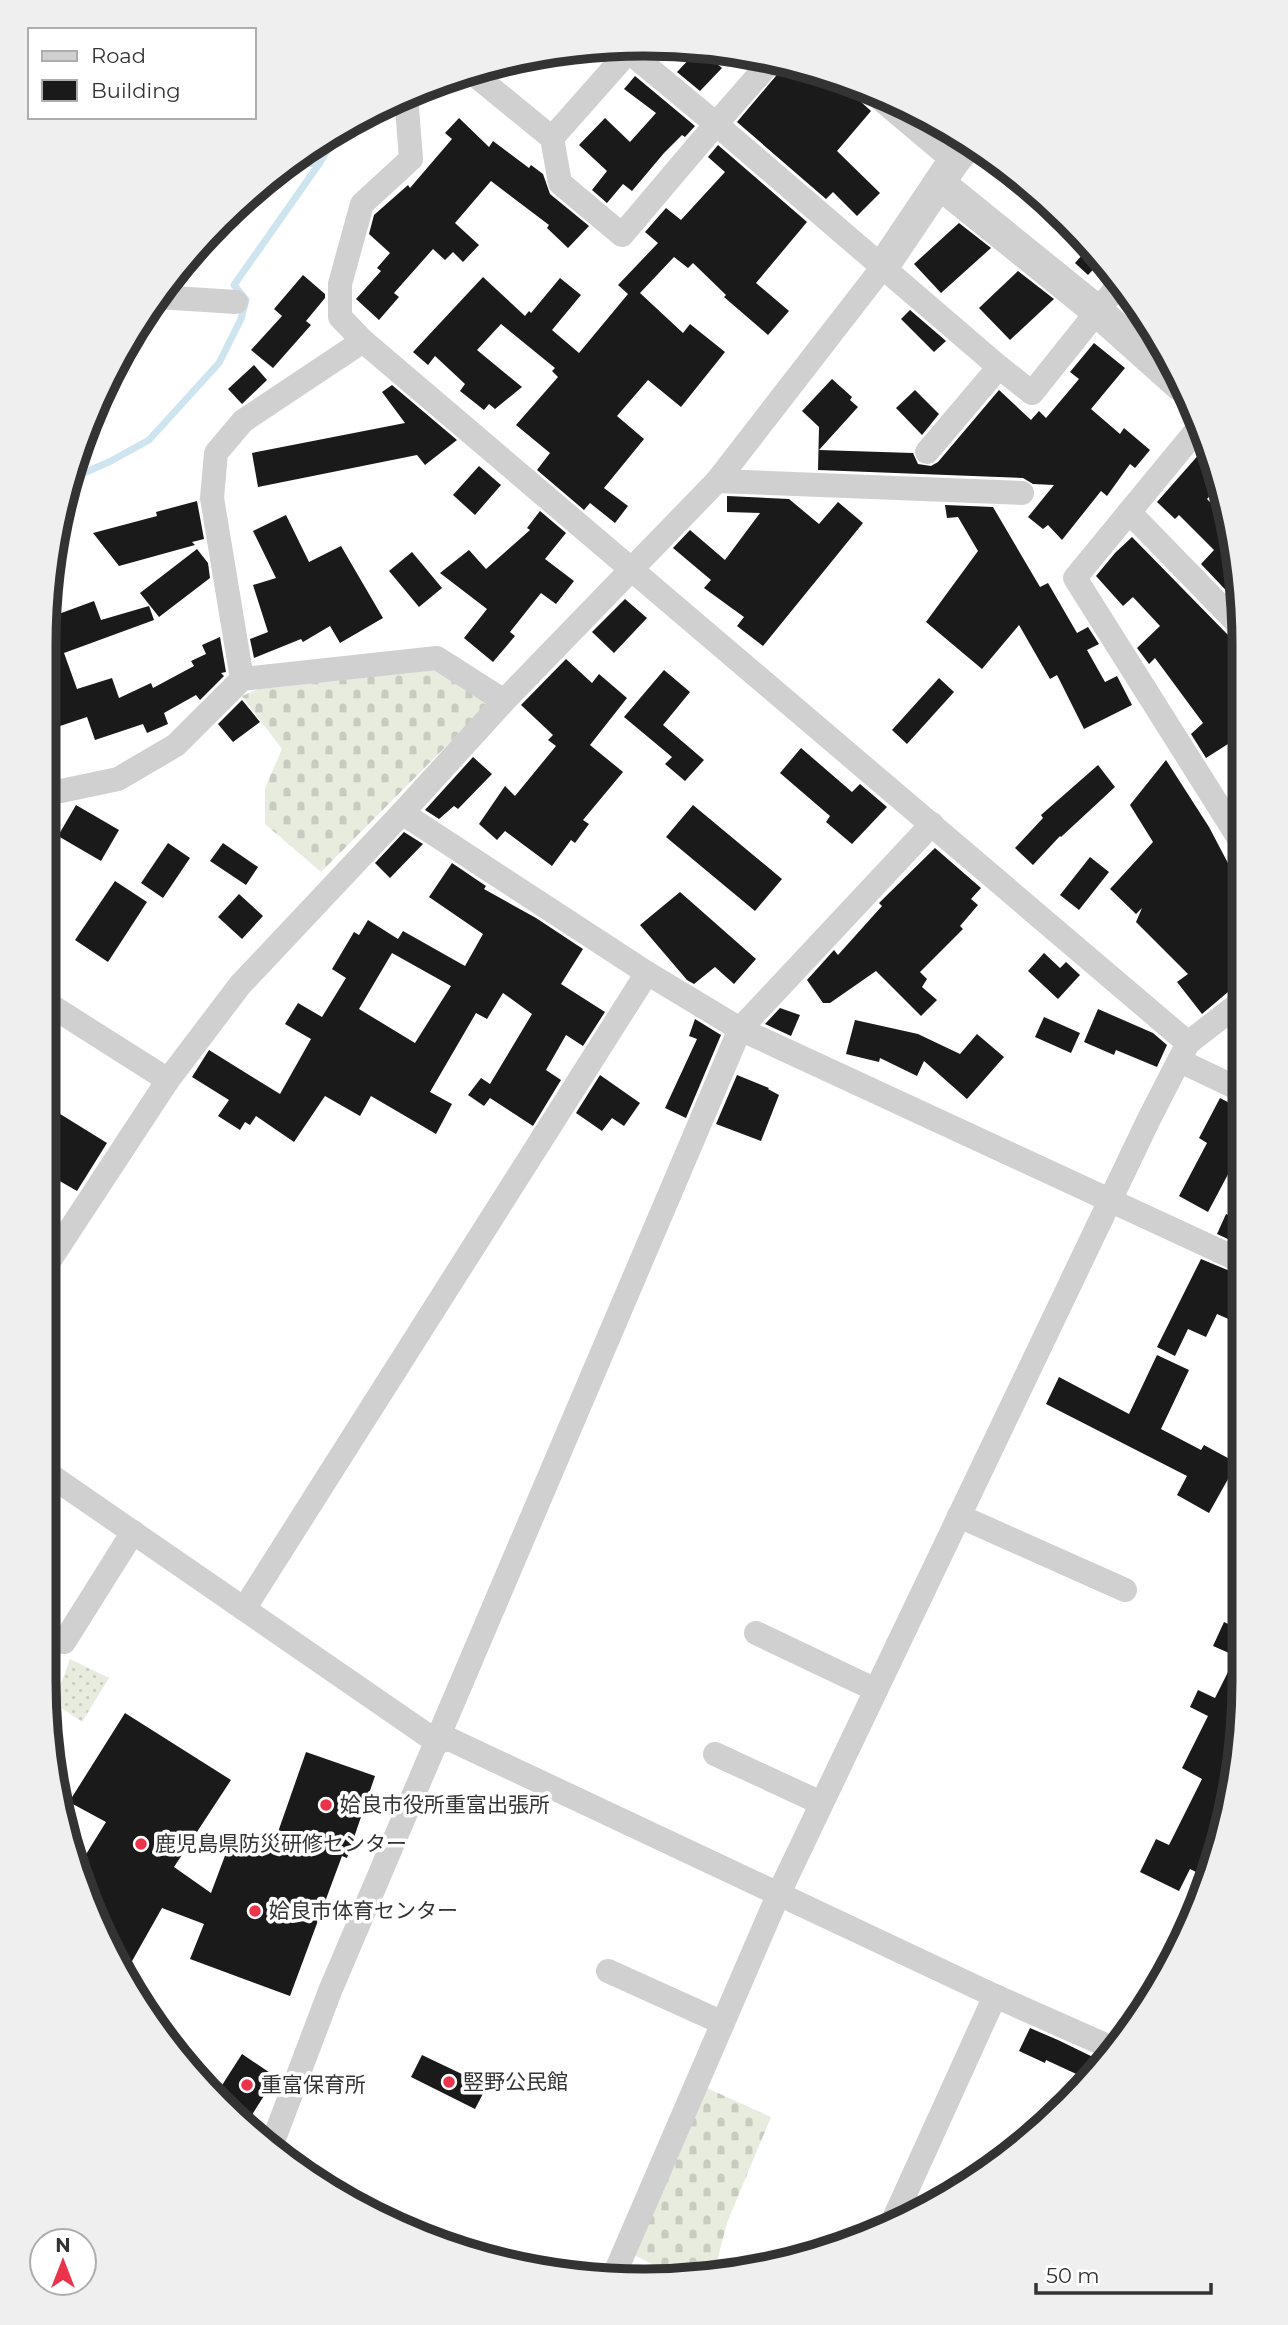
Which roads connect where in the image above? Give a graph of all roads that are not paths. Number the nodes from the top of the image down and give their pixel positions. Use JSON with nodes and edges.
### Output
{"nodes":[{"id":1,"x":635,"y":56,"type":"edge"},
{"id":2,"x":618,"y":57,"type":"edge"},
{"id":3,"x":765,"y":68,"type":"edge"},
{"id":4,"x":480,"y":79,"type":"edge"},
{"id":5,"x":407,"y":107,"type":"edge"},
{"id":6,"x":899,"y":115,"type":"edge"},
{"id":7,"x":716,"y":124,"type":"junction"},
{"id":8,"x":552,"y":138,"type":"junction"},
{"id":9,"x":954,"y":162,"type":"edge"},
{"id":10,"x":882,"y":268,"type":"junction"},
{"id":11,"x":1113,"y":290,"type":"edge"},
{"id":12,"x":169,"y":298,"type":"edge"},
{"id":13,"x":236,"y":302,"type":"dead end"},
{"id":14,"x":1096,"y":310,"type":"junction"},
{"id":15,"x":363,"y":341,"type":"junction"},
{"id":16,"x":999,"y":367,"type":"junction"},
{"id":17,"x":1164,"y":371,"type":"edge"},
{"id":18,"x":1193,"y":434,"type":"edge"},
{"id":19,"x":927,"y":452,"type":"dead end"},
{"id":20,"x":717,"y":481,"type":"junction"},
{"id":21,"x":1022,"y":493,"type":"dead end"},
{"id":22,"x":1129,"y":512,"type":"junction"},
{"id":23,"x":630,"y":569,"type":"junction"},
{"id":24,"x":1231,"y":617,"type":"edge"},
{"id":25,"x":242,"y":679,"type":"junction"},
{"id":26,"x":504,"y":701,"type":"junction"},
{"id":27,"x":56,"y":791,"type":"edge"},
{"id":28,"x":402,"y":813,"type":"junction"},
{"id":29,"x":932,"y":824,"type":"junction"},
{"id":30,"x":1232,"y":827,"type":"edge"},
{"id":31,"x":648,"y":973,"type":"junction"},
{"id":32,"x":56,"y":1009,"type":"edge"},
{"id":33,"x":1232,"y":1010,"type":"edge"},
{"id":34,"x":740,"y":1029,"type":"junction"},
{"id":35,"x":1184,"y":1052,"type":"junction"},
{"id":36,"x":168,"y":1080,"type":"junction"},
{"id":37,"x":1232,"y":1084,"type":"edge"},
{"id":38,"x":1110,"y":1201,"type":"junction"},
{"id":39,"x":56,"y":1251,"type":"edge"},
{"id":40,"x":1232,"y":1257,"type":"edge"},
{"id":41,"x":56,"y":1479,"type":"edge"},
{"id":42,"x":959,"y":1516,"type":"junction"},
{"id":43,"x":133,"y":1532,"type":"junction"},
{"id":44,"x":1125,"y":1590,"type":"dead end"},
{"id":45,"x":244,"y":1609,"type":"junction"},
{"id":46,"x":756,"y":1633,"type":"dead end"},
{"id":47,"x":56,"y":1637,"type":"edge"},
{"id":48,"x":876,"y":1690,"type":"junction"},
{"id":49,"x":437,"y":1742,"type":"junction"},
{"id":50,"x":715,"y":1754,"type":"dead end"},
{"id":51,"x":821,"y":1803,"type":"junction"},
{"id":52,"x":779,"y":1893,"type":"junction"},
{"id":53,"x":608,"y":1971,"type":"dead end"},
{"id":54,"x":995,"y":1996,"type":"junction"},
{"id":55,"x":723,"y":2023,"type":"junction"},
{"id":56,"x":1105,"y":2045,"type":"edge"},
{"id":57,"x":274,"y":2138,"type":"edge"},
{"id":58,"x":897,"y":2211,"type":"edge"},
{"id":59,"x":617,"y":2268,"type":"edge"}],
"edges":[{"from":1,"to":7,"type":"street"},
{"from":2,"to":8,"type":"street"},
{"from":3,"to":7,"type":"street"},
{"from":4,"to":8,"type":"street"},
{"from":5,"to":15,"type":"street"},
{"from":6,"to":9,"type":"street"},
{"from":7,"to":8,"type":"street"},
{"from":7,"to":10,"type":"street"},
{"from":9,"to":10,"type":"street"},
{"from":9,"to":14,"type":"street"},
{"from":10,"to":16,"type":"street"},
{"from":10,"to":20,"type":"street"},
{"from":11,"to":14,"type":"street"},
{"from":12,"to":13,"type":"street"},
{"from":14,"to":16,"type":"street"},
{"from":14,"to":17,"type":"street"},
{"from":15,"to":23,"type":"street"},
{"from":15,"to":25,"type":"street"},
{"from":16,"to":19,"type":"street"},
{"from":18,"to":22,"type":"street"},
{"from":20,"to":21,"type":"street"},
{"from":20,"to":23,"type":"street"},
{"from":22,"to":24,"type":"street"},
{"from":22,"to":30,"type":"street"},
{"from":23,"to":26,"type":"street"},
{"from":23,"to":29,"type":"street"},
{"from":25,"to":26,"type":"street"},
{"from":25,"to":27,"type":"street"},
{"from":26,"to":28,"type":"street"},
{"from":28,"to":31,"type":"street"},
{"from":28,"to":36,"type":"street"},
{"from":29,"to":34,"type":"street"},
{"from":29,"to":35,"type":"street"},
{"from":31,"to":34,"type":"street"},
{"from":31,"to":45,"type":"street"},
{"from":32,"to":36,"type":"street"},
{"from":33,"to":35,"type":"street"},
{"from":34,"to":38,"type":"street"},
{"from":34,"to":49,"type":"street"},
{"from":35,"to":37,"type":"street"},
{"from":35,"to":38,"type":"street"},
{"from":36,"to":39,"type":"street"},
{"from":38,"to":40,"type":"street"},
{"from":38,"to":42,"type":"street"},
{"from":41,"to":43,"type":"street"},
{"from":42,"to":44,"type":"street"},
{"from":42,"to":48,"type":"street"},
{"from":43,"to":45,"type":"street"},
{"from":43,"to":47,"type":"street"},
{"from":45,"to":49,"type":"street"},
{"from":46,"to":48,"type":"street"},
{"from":48,"to":51,"type":"street"},
{"from":49,"to":52,"type":"street"},
{"from":49,"to":57,"type":"street"},
{"from":50,"to":51,"type":"street"},
{"from":51,"to":52,"type":"street"},
{"from":52,"to":54,"type":"street"},
{"from":52,"to":55,"type":"street"},
{"from":53,"to":55,"type":"street"},
{"from":54,"to":56,"type":"street"},
{"from":54,"to":58,"type":"street"},
{"from":55,"to":59,"type":"street"}]}
